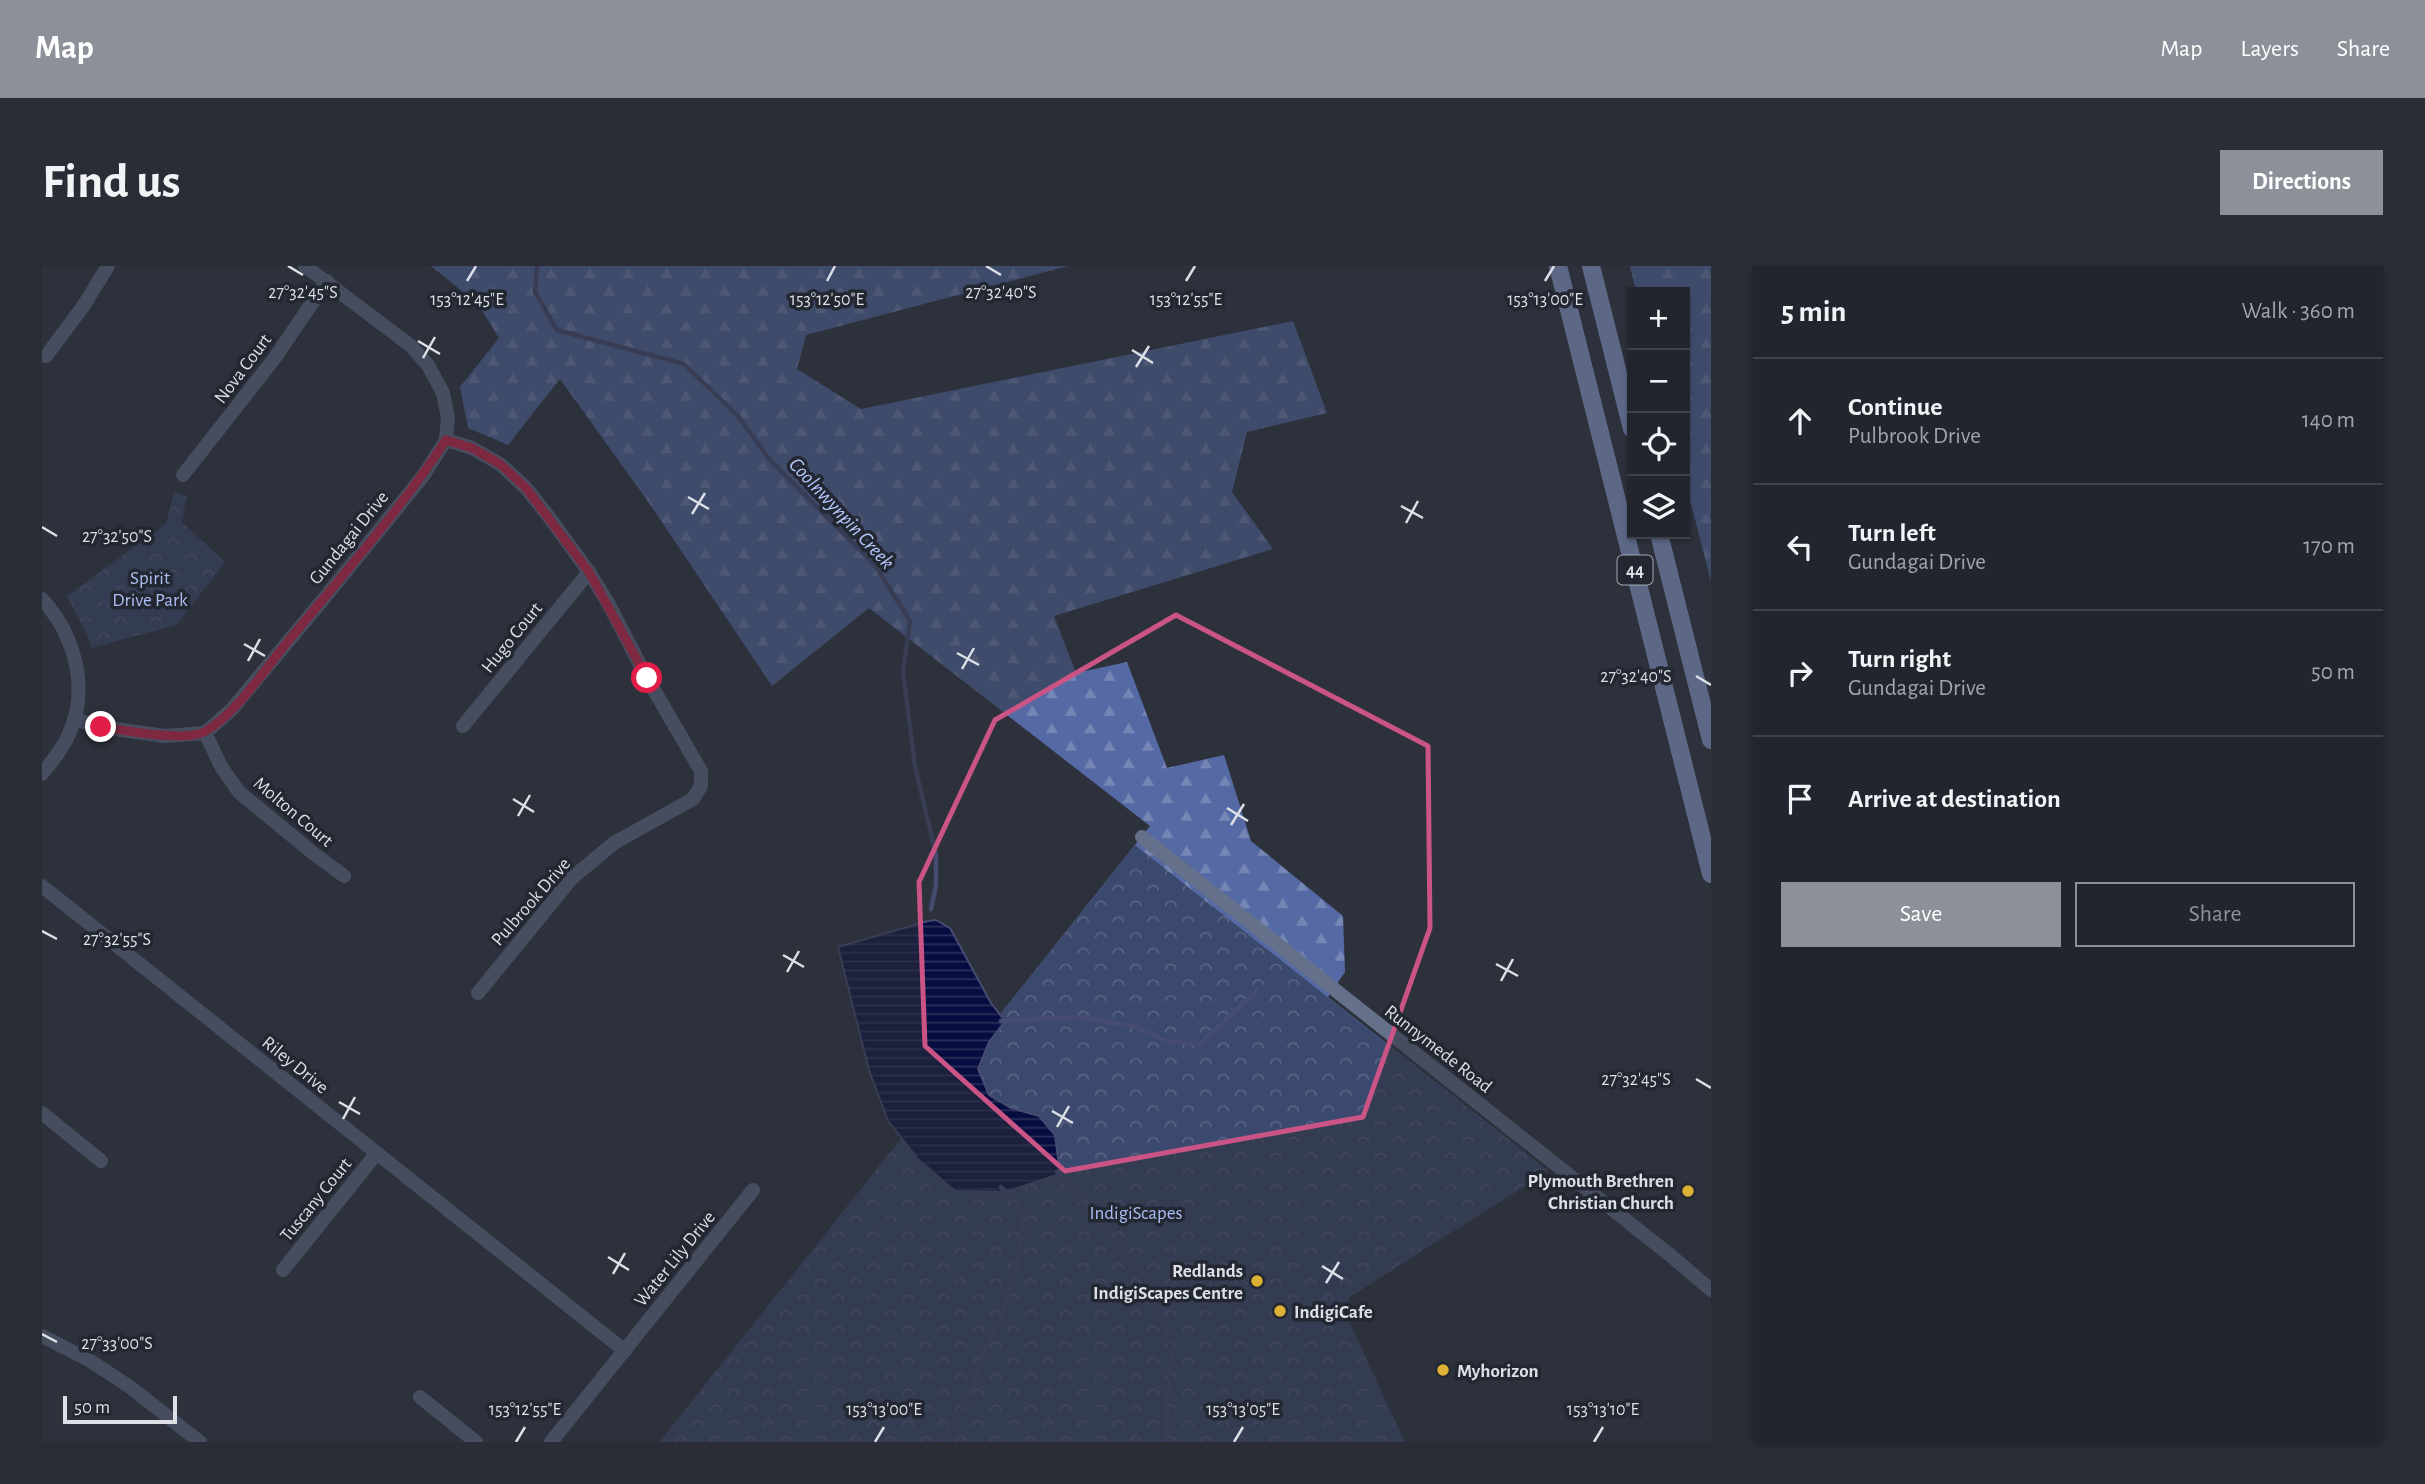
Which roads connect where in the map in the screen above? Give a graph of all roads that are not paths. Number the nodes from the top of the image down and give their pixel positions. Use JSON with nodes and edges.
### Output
{"nodes":[{"id":1,"x":108,"y":266,"type":"edge"},
{"id":2,"x":305,"y":266,"type":"edge"},
{"id":3,"x":1558,"y":266,"type":"edge"},
{"id":4,"x":1591,"y":266,"type":"edge"},
{"id":5,"x":327,"y":281,"type":"junction"},
{"id":6,"x":46,"y":356,"type":"dead end"},
{"id":7,"x":1628,"y":413,"type":"edge"},
{"id":8,"x":446,"y":440,"type":"junction"},
{"id":9,"x":183,"y":475,"type":"dead end"},
{"id":10,"x":1660,"y":539,"type":"edge"},
{"id":11,"x":589,"y":572,"type":"junction"},
{"id":12,"x":42,"y":599,"type":"edge"},
{"id":13,"x":74,"y":719,"type":"junction"},
{"id":14,"x":463,"y":726,"type":"dead end"},
{"id":15,"x":205,"y":733,"type":"junction"},
{"id":16,"x":1711,"y":740,"type":"edge"},
{"id":17,"x":42,"y":774,"type":"edge"},
{"id":18,"x":1142,"y":837,"type":"dead end"},
{"id":19,"x":1711,"y":874,"type":"edge"},
{"id":20,"x":344,"y":876,"type":"dead end"},
{"id":21,"x":42,"y":886,"type":"edge"},
{"id":22,"x":478,"y":993,"type":"dead end"},
{"id":23,"x":42,"y":1113,"type":"edge"},
{"id":24,"x":377,"y":1153,"type":"junction"},
{"id":25,"x":101,"y":1161,"type":"dead end"},
{"id":26,"x":753,"y":1190,"type":"dead end"},
{"id":27,"x":283,"y":1270,"type":"dead end"},
{"id":28,"x":1711,"y":1290,"type":"edge"},
{"id":29,"x":42,"y":1336,"type":"edge"},
{"id":30,"x":625,"y":1351,"type":"junction"},
{"id":31,"x":420,"y":1398,"type":"dead end"},
{"id":32,"x":200,"y":1442,"type":"edge"},
{"id":33,"x":477,"y":1442,"type":"edge"},
{"id":34,"x":551,"y":1442,"type":"edge"}],
"edges":[{"from":1,"to":6,"type":"street"},
{"from":2,"to":5,"type":"street"},
{"from":3,"to":19,"type":"main road","number":"44"},
{"from":4,"to":7,"type":"main road"},
{"from":5,"to":8,"type":"street"},
{"from":5,"to":9,"type":"street","name":"Nova Court"},
{"from":8,"to":11,"type":"street","name":"Pulbrook Drive"},
{"from":8,"to":15,"type":"street","name":"Gundagai Drive"},
{"from":10,"to":16,"type":"main road","number":"44"},
{"from":11,"to":14,"type":"street","name":"Hugo Court"},
{"from":11,"to":22,"type":"street","name":"Pulbrook Drive"},
{"from":12,"to":13,"type":"street"},
{"from":13,"to":15,"type":"street"},
{"from":13,"to":17,"type":"street"},
{"from":15,"to":20,"type":"street","name":"Molton Court"},
{"from":18,"to":28,"type":"street","name":"Runnymede Road"},
{"from":21,"to":24,"type":"street","name":"Riley Drive"},
{"from":23,"to":25,"type":"street"},
{"from":24,"to":27,"type":"street","name":"Tuscany Court"},
{"from":24,"to":30,"type":"street","name":"Riley Drive"},
{"from":26,"to":30,"type":"street","name":"Water Lily Drive"},
{"from":29,"to":32,"type":"street"},
{"from":30,"to":34,"type":"street","name":"Water Lily Drive"},
{"from":31,"to":33,"type":"street"}]}
